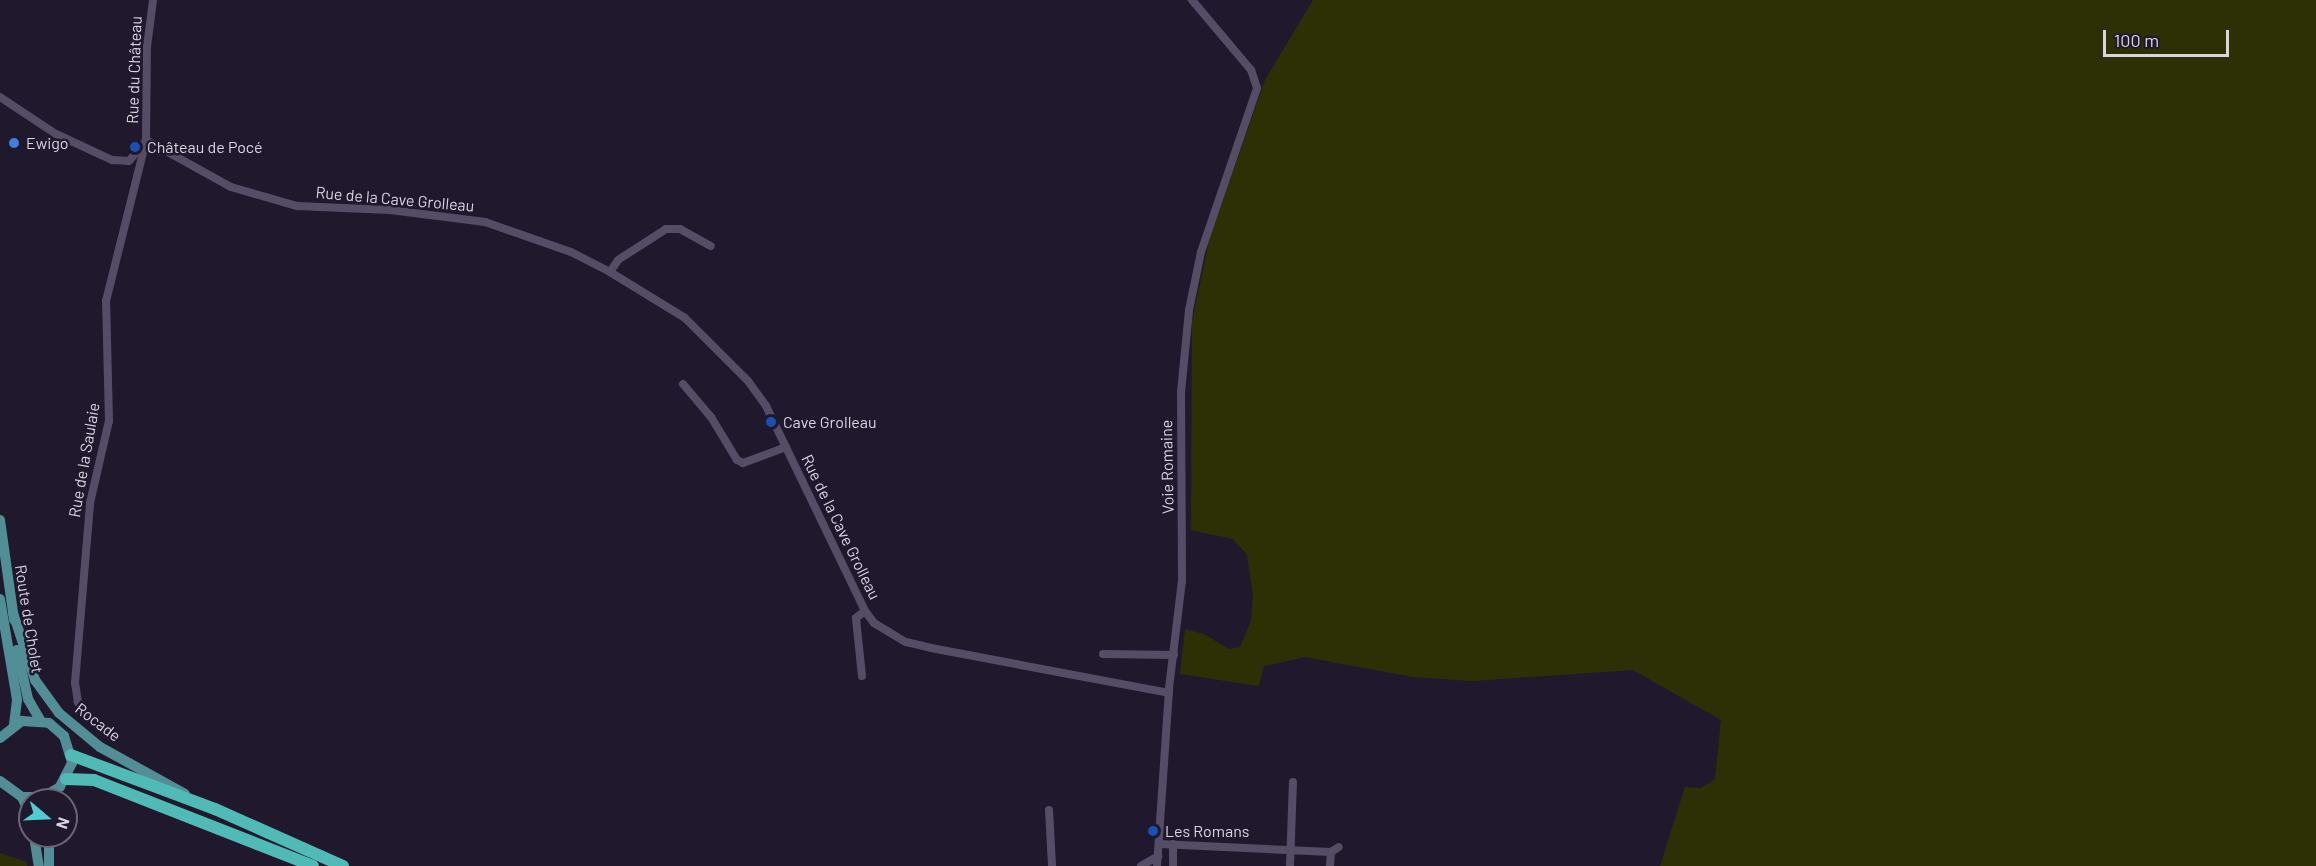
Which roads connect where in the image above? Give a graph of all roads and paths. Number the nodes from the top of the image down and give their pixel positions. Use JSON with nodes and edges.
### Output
{"nodes":[{"id":1,"x":153,"y":0,"type":"edge"},
{"id":2,"x":1192,"y":0,"type":"edge"},
{"id":3,"x":0,"y":97,"type":"edge"},
{"id":4,"x":146,"y":140,"type":"junction"},
{"id":5,"x":711,"y":246,"type":"dead end"},
{"id":6,"x":610,"y":272,"type":"junction"},
{"id":7,"x":683,"y":384,"type":"dead end"},
{"id":8,"x":786,"y":447,"type":"junction"},
{"id":9,"x":0,"y":519,"type":"edge"},
{"id":10,"x":0,"y":599,"type":"edge"},
{"id":11,"x":865,"y":611,"type":"junction"},
{"id":12,"x":13,"y":614,"type":"junction"},
{"id":13,"x":1103,"y":654,"type":"dead end"},
{"id":14,"x":1174,"y":655,"type":"junction"},
{"id":15,"x":862,"y":676,"type":"dead end"},
{"id":16,"x":1170,"y":693,"type":"junction"},
{"id":17,"x":87,"y":716,"type":"dead end"},
{"id":18,"x":40,"y":720,"type":"junction"},
{"id":19,"x":14,"y":724,"type":"junction"},
{"id":20,"x":1,"y":734,"type":"edge"},
{"id":21,"x":71,"y":754,"type":"junction"},
{"id":22,"x":66,"y":779,"type":"junction"},
{"id":23,"x":0,"y":782,"type":"edge"},
{"id":24,"x":1293,"y":782,"type":"dead end"},
{"id":25,"x":59,"y":788,"type":"edge"},
{"id":26,"x":18,"y":794,"type":"edge"},
{"id":27,"x":215,"y":809,"type":"junction"},
{"id":28,"x":1049,"y":810,"type":"dead end"},
{"id":29,"x":1159,"y":844,"type":"junction"},
{"id":30,"x":1173,"y":844,"type":"junction"},
{"id":31,"x":36,"y":848,"type":"edge"},
{"id":32,"x":50,"y":848,"type":"edge"},
{"id":33,"x":1291,"y":848,"type":"junction"},
{"id":34,"x":1158,"y":856,"type":"junction"},
{"id":35,"x":39,"y":866,"type":"edge"},
{"id":36,"x":49,"y":866,"type":"edge"},
{"id":37,"x":313,"y":866,"type":"edge"},
{"id":38,"x":343,"y":866,"type":"edge"},
{"id":39,"x":1052,"y":866,"type":"edge"},
{"id":40,"x":1141,"y":866,"type":"edge"},
{"id":41,"x":1157,"y":866,"type":"edge"},
{"id":42,"x":1173,"y":866,"type":"edge"},
{"id":43,"x":1290,"y":866,"type":"edge"},
{"id":44,"x":1330,"y":866,"type":"edge"}],
"edges":[{"from":1,"to":4,"type":"street","name":"Rue du Château"},
{"from":2,"to":14,"type":"street","name":"Voie Romaine"},
{"from":3,"to":4,"type":"street"},
{"from":4,"to":6,"type":"street","name":"Rue de la Cave Grolleau"},
{"from":4,"to":17,"type":"street","name":"Rue de la Saulaie"},
{"from":5,"to":6,"type":"street"},
{"from":6,"to":8,"type":"street","name":"Rue de la Cave Grolleau"},
{"from":7,"to":8,"type":"street"},
{"from":8,"to":11,"type":"street","name":"Rue de la Cave Grolleau"},
{"from":9,"to":12,"type":"main road","name":"Route de Cholet"},
{"from":10,"to":19,"type":"main road","name":"Route de Cholet"},
{"from":11,"to":15,"type":"street"},
{"from":11,"to":16,"type":"street","name":"Rue de la Cave Grolleau"},
{"from":12,"to":18,"type":"main road","name":"Route de Cholet"},
{"from":12,"to":27,"type":"main road","name":"Rocade"},
{"from":13,"to":14,"type":"street"},
{"from":14,"to":16,"type":"street","name":"Voie Romaine"},
{"from":16,"to":29,"type":"street","name":"Voie Romaine"},
{"from":18,"to":19,"type":"main road"},
{"from":18,"to":21,"type":"main road"},
{"from":19,"to":20,"type":"main road"},
{"from":21,"to":22,"type":"main road"},
{"from":21,"to":27,"type":"highway","name":"Rocade"},
{"from":22,"to":25,"type":"main road"},
{"from":22,"to":37,"type":"highway"},
{"from":23,"to":26,"type":"main road"},
{"from":24,"to":33,"type":"street"},
{"from":27,"to":38,"type":"highway","name":"Rocade"},
{"from":28,"to":39,"type":"street"},
{"from":29,"to":30,"type":"street"},
{"from":29,"to":34,"type":"street","name":"Voie Romaine"},
{"from":30,"to":33,"type":"street"},
{"from":30,"to":42,"type":"street"},
{"from":31,"to":35,"type":"main road"},
{"from":32,"to":36,"type":"main road"},
{"from":33,"to":43,"type":"street"},
{"from":33,"to":44,"type":"street"},
{"from":34,"to":40,"type":"street"},
{"from":34,"to":41,"type":"street","name":"Voie Romaine"}]}
